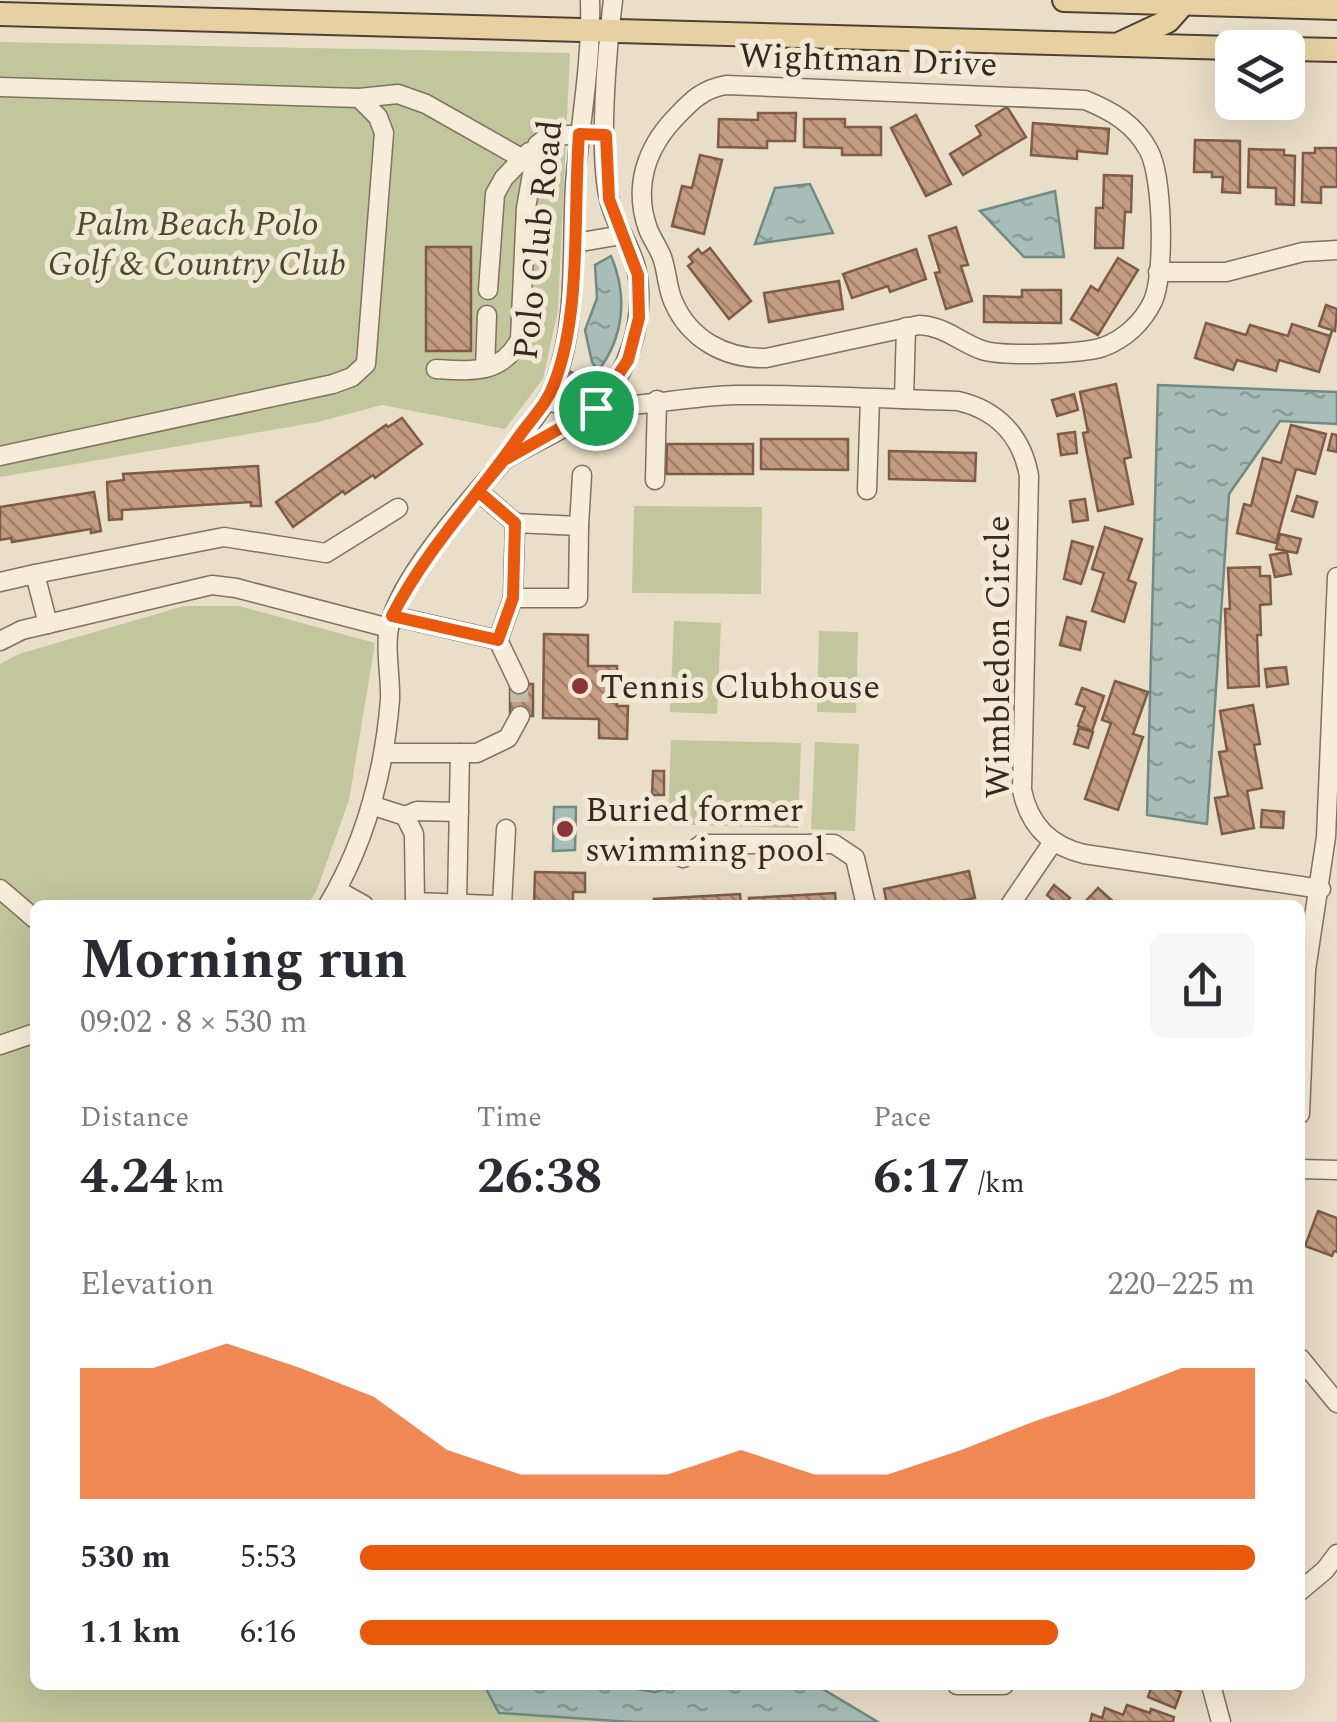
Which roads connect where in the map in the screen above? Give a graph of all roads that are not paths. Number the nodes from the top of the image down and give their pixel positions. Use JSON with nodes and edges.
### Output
{"nodes":[{"id":1,"x":1064,"y":0,"type":"edge"},
{"id":2,"x":1184,"y":2,"type":"edge"},
{"id":3,"x":1337,"y":8,"type":"edge"},
{"id":4,"x":0,"y":14,"type":"edge"},
{"id":5,"x":601,"y":14,"type":"edge"},
{"id":6,"x":1118,"y":45,"type":"junction"},
{"id":7,"x":1215,"y":48,"type":"edge"},
{"id":8,"x":1305,"y":49,"type":"edge"},
{"id":9,"x":1337,"y":50,"type":"edge"},
{"id":10,"x":0,"y":87,"type":"edge"},
{"id":11,"x":358,"y":98,"type":"junction"},
{"id":12,"x":579,"y":134,"type":"junction"},
{"id":13,"x":606,"y":135,"type":"junction"},
{"id":14,"x":537,"y":145,"type":"junction"},
{"id":15,"x":523,"y":158,"type":"junction"},
{"id":16,"x":609,"y":199,"type":"junction"},
{"id":17,"x":574,"y":202,"type":"junction"},
{"id":18,"x":622,"y":235,"type":"junction"},
{"id":19,"x":575,"y":244,"type":"junction"},
{"id":20,"x":1337,"y":250,"type":"edge"},
{"id":21,"x":1158,"y":272,"type":"junction"},
{"id":22,"x":488,"y":290,"type":"dead end"},
{"id":23,"x":486,"y":315,"type":"dead end"},
{"id":24,"x":906,"y":327,"type":"junction"},
{"id":25,"x":436,"y":368,"type":"dead end"},
{"id":26,"x":485,"y":368,"type":"junction"},
{"id":27,"x":870,"y":398,"type":"junction"},
{"id":28,"x":904,"y":399,"type":"junction"},
{"id":29,"x":657,"y":400,"type":"junction"},
{"id":30,"x":546,"y":402,"type":"junction"},
{"id":31,"x":596,"y":408,"type":"junction"},
{"id":32,"x":0,"y":456,"type":"edge"},
{"id":33,"x":504,"y":460,"type":"junction"},
{"id":34,"x":582,"y":475,"type":"dead end"},
{"id":35,"x":654,"y":480,"type":"dead end"},
{"id":36,"x":867,"y":490,"type":"dead end"},
{"id":37,"x":478,"y":491,"type":"junction"},
{"id":38,"x":398,"y":508,"type":"dead end"},
{"id":39,"x":515,"y":523,"type":"junction"},
{"id":40,"x":579,"y":526,"type":"junction"},
{"id":41,"x":36,"y":574,"type":"junction"},
{"id":42,"x":1337,"y":578,"type":"edge"},
{"id":43,"x":0,"y":582,"type":"edge"},
{"id":44,"x":513,"y":598,"type":"junction"},
{"id":45,"x":390,"y":622,"type":"junction"},
{"id":46,"x":48,"y":624,"type":"junction"},
{"id":47,"x":498,"y":640,"type":"junction"},
{"id":48,"x":0,"y":641,"type":"edge"},
{"id":49,"x":519,"y":684,"type":"tunnel mouth"},
{"id":50,"x":520,"y":716,"type":"dead end"},
{"id":51,"x":384,"y":753,"type":"junction"},
{"id":52,"x":460,"y":753,"type":"junction"},
{"id":53,"x":371,"y":805,"type":"junction"},
{"id":54,"x":459,"y":812,"type":"junction"},
{"id":55,"x":405,"y":816,"type":"junction"},
{"id":56,"x":506,"y":829,"type":"dead end"},
{"id":57,"x":1054,"y":842,"type":"junction"},
{"id":58,"x":683,"y":858,"type":"dead end"},
{"id":59,"x":0,"y":889,"type":"edge"},
{"id":60,"x":1320,"y":889,"type":"junction"},
{"id":61,"x":332,"y":898,"type":"edge"},
{"id":62,"x":415,"y":900,"type":"edge"},
{"id":63,"x":458,"y":900,"type":"edge"},
{"id":64,"x":502,"y":900,"type":"edge"},
{"id":65,"x":865,"y":900,"type":"edge"},
{"id":66,"x":1013,"y":900,"type":"edge"},
{"id":67,"x":30,"y":915,"type":"edge"},
{"id":68,"x":1305,"y":989,"type":"edge"},
{"id":69,"x":30,"y":1035,"type":"edge"},
{"id":70,"x":0,"y":1045,"type":"edge"},
{"id":71,"x":1305,"y":1168,"type":"edge"},
{"id":72,"x":1337,"y":1170,"type":"edge"},
{"id":73,"x":1305,"y":1364,"type":"edge"},
{"id":74,"x":1337,"y":1403,"type":"edge"},
{"id":75,"x":1337,"y":1554,"type":"edge"},
{"id":76,"x":1305,"y":1587,"type":"edge"},
{"id":77,"x":1213,"y":1690,"type":"edge"},
{"id":78,"x":1221,"y":1722,"type":"edge"}],
"edges":[{"from":1,"to":2,"type":"main road"},
{"from":2,"to":3,"type":"main road"},
{"from":2,"to":6,"type":"main road"},
{"from":4,"to":5,"type":"main road"},
{"from":5,"to":6,"type":"main road"},
{"from":5,"to":12,"type":"street","name":"Polo Club Road"},
{"from":5,"to":13,"type":"street","name":"Polo Club Road"},
{"from":6,"to":7,"type":"main road"},
{"from":8,"to":9,"type":"main road"},
{"from":10,"to":11,"type":"street"},
{"from":11,"to":15,"type":"street"},
{"from":11,"to":32,"type":"street"},
{"from":12,"to":13,"type":"street"},
{"from":12,"to":14,"type":"street"},
{"from":12,"to":17,"type":"street","name":"Polo Club Road"},
{"from":13,"to":16,"type":"street","name":"Polo Club Road"},
{"from":14,"to":15,"type":"street"},
{"from":14,"to":26,"type":"street"},
{"from":15,"to":22,"type":"street"},
{"from":16,"to":17,"type":"street"},
{"from":16,"to":18,"type":"street","name":"Polo Club Road"},
{"from":17,"to":19,"type":"street","name":"Polo Club Road"},
{"from":18,"to":19,"type":"street"},
{"from":18,"to":31,"type":"street","name":"Polo Club Road"},
{"from":19,"to":30,"type":"street","name":"Polo Club Road"},
{"from":20,"to":21,"type":"street"},
{"from":21,"to":24,"type":"street","name":"Wightman Drive"},
{"from":21,"to":24,"type":"street","name":"Wightman Drive"},
{"from":23,"to":26,"type":"street"},
{"from":24,"to":28,"type":"street"},
{"from":25,"to":26,"type":"street"},
{"from":27,"to":28,"type":"street","name":"Wimbledon Circle"},
{"from":27,"to":29,"type":"street","name":"Wimbledon Circle"},
{"from":27,"to":36,"type":"street"},
{"from":28,"to":57,"type":"street","name":"Wimbledon Circle"},
{"from":29,"to":31,"type":"street","name":"Wimbledon Circle"},
{"from":29,"to":35,"type":"street"},
{"from":30,"to":31,"type":"street","name":"Wimbledon Circle"},
{"from":30,"to":33,"type":"street","name":"Polo Club Road"},
{"from":31,"to":33,"type":"street","name":"Polo Club Road"},
{"from":33,"to":37,"type":"street","name":"Polo Club Road"},
{"from":34,"to":40,"type":"street"},
{"from":37,"to":39,"type":"street"},
{"from":37,"to":45,"type":"street","name":"Polo Club Road"},
{"from":38,"to":41,"type":"street"},
{"from":39,"to":40,"type":"street"},
{"from":39,"to":44,"type":"street"},
{"from":40,"to":44,"type":"street"},
{"from":41,"to":43,"type":"street"},
{"from":41,"to":46,"type":"street"},
{"from":42,"to":60,"type":"street"},
{"from":44,"to":47,"type":"street"},
{"from":45,"to":46,"type":"street"},
{"from":45,"to":47,"type":"street"},
{"from":45,"to":51,"type":"street"},
{"from":46,"to":48,"type":"street"},
{"from":47,"to":49,"type":"street"},
{"from":50,"to":52,"type":"street"},
{"from":51,"to":52,"type":"street"},
{"from":51,"to":53,"type":"street"},
{"from":52,"to":54,"type":"street"},
{"from":53,"to":55,"type":"street"},
{"from":53,"to":61,"type":"street"},
{"from":54,"to":55,"type":"street"},
{"from":54,"to":63,"type":"street"},
{"from":55,"to":62,"type":"street"},
{"from":56,"to":64,"type":"street"},
{"from":57,"to":60,"type":"street"},
{"from":57,"to":66,"type":"street"},
{"from":58,"to":65,"type":"street"},
{"from":59,"to":67,"type":"street"},
{"from":60,"to":68,"type":"street"},
{"from":69,"to":70,"type":"street"},
{"from":71,"to":72,"type":"street"},
{"from":73,"to":74,"type":"street"},
{"from":75,"to":76,"type":"street"},
{"from":77,"to":78,"type":"street"}]}
